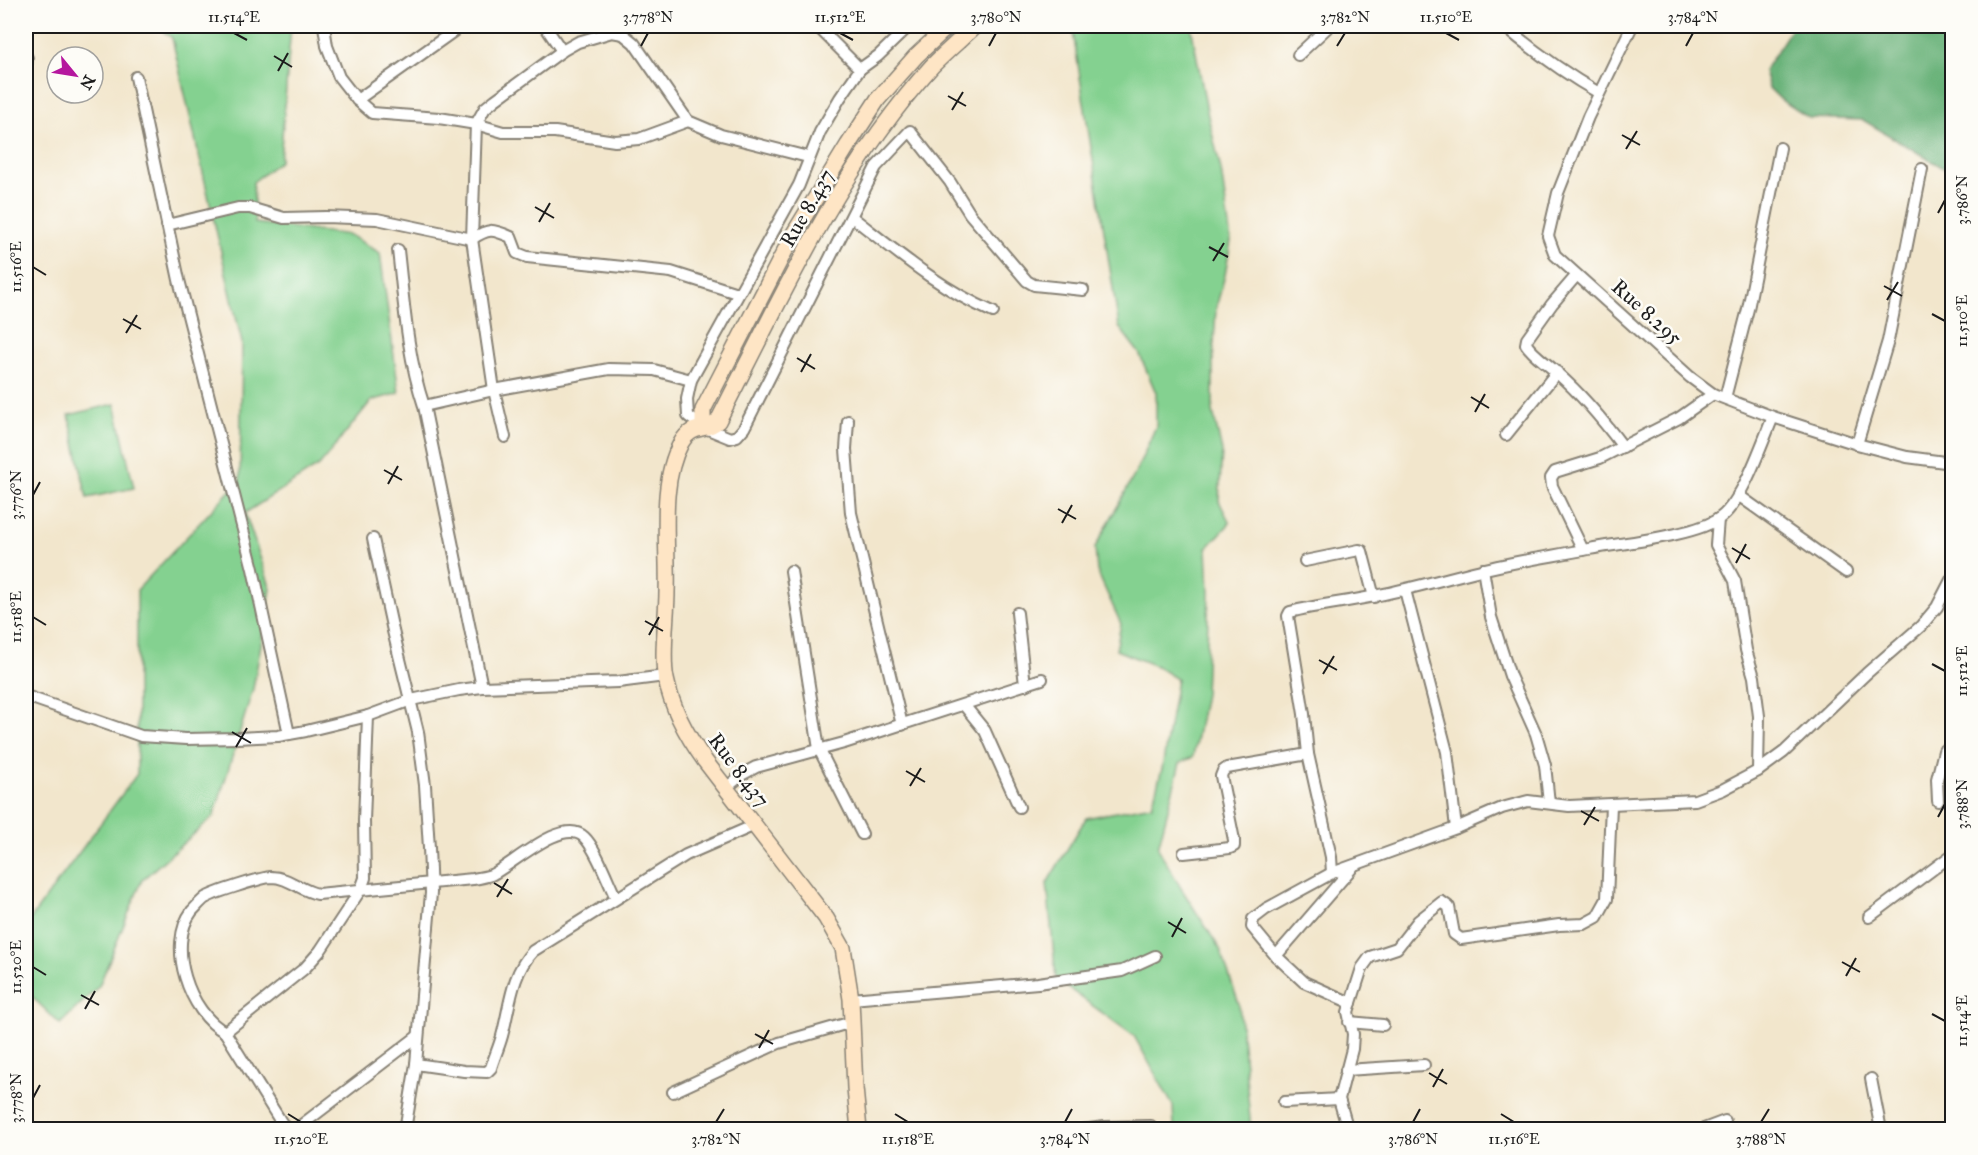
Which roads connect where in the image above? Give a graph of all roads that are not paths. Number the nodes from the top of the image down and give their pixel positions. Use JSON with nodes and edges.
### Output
{"nodes":[{"id":1,"x":324,"y":26,"type":"edge"},
{"id":2,"x":461,"y":26,"type":"edge"},
{"id":3,"x":544,"y":26,"type":"edge"},
{"id":4,"x":817,"y":26,"type":"edge"},
{"id":5,"x":909,"y":26,"type":"edge"},
{"id":6,"x":948,"y":26,"type":"edge"},
{"id":7,"x":975,"y":26,"type":"edge"},
{"id":8,"x":1329,"y":26,"type":"edge"},
{"id":9,"x":1504,"y":26,"type":"edge"},
{"id":10,"x":1632,"y":26,"type":"edge"},
{"id":11,"x":562,"y":51,"type":"junction"},
{"id":12,"x":1298,"y":55,"type":"dead end"},
{"id":13,"x":26,"y":56,"type":"edge"},
{"id":14,"x":26,"y":66,"type":"edge"},
{"id":15,"x":860,"y":69,"type":"junction"},
{"id":16,"x":136,"y":77,"type":"dead end"},
{"id":17,"x":1599,"y":93,"type":"junction"},
{"id":18,"x":357,"y":100,"type":"junction"},
{"id":19,"x":688,"y":121,"type":"junction"},
{"id":20,"x":476,"y":124,"type":"junction"},
{"id":21,"x":1780,"y":148,"type":"dead end"},
{"id":22,"x":808,"y":157,"type":"junction"},
{"id":23,"x":1922,"y":170,"type":"dead end"},
{"id":24,"x":852,"y":217,"type":"junction"},
{"id":25,"x":167,"y":225,"type":"junction"},
{"id":26,"x":472,"y":239,"type":"junction"},
{"id":27,"x":398,"y":250,"type":"dead end"},
{"id":28,"x":1576,"y":276,"type":"junction"},
{"id":29,"x":1083,"y":290,"type":"dead end"},
{"id":30,"x":737,"y":293,"type":"junction"},
{"id":31,"x":993,"y":312,"type":"dead end"},
{"id":32,"x":1557,"y":372,"type":"junction"},
{"id":33,"x":691,"y":380,"type":"junction"},
{"id":34,"x":494,"y":390,"type":"junction"},
{"id":35,"x":1713,"y":394,"type":"junction"},
{"id":36,"x":1725,"y":398,"type":"junction"},
{"id":37,"x":424,"y":406,"type":"junction"},
{"id":38,"x":1773,"y":417,"type":"junction"},
{"id":39,"x":848,"y":422,"type":"dead end"},
{"id":40,"x":704,"y":427,"type":"junction"},
{"id":41,"x":1506,"y":435,"type":"dead end"},
{"id":42,"x":505,"y":437,"type":"dead end"},
{"id":43,"x":1857,"y":444,"type":"junction"},
{"id":44,"x":1623,"y":447,"type":"junction"},
{"id":45,"x":1953,"y":463,"type":"edge"},
{"id":46,"x":1738,"y":495,"type":"junction"},
{"id":47,"x":1718,"y":519,"type":"junction"},
{"id":48,"x":373,"y":539,"type":"dead end"},
{"id":49,"x":1583,"y":550,"type":"junction"},
{"id":50,"x":1305,"y":561,"type":"dead end"},
{"id":51,"x":1483,"y":569,"type":"junction"},
{"id":52,"x":791,"y":571,"type":"dead end"},
{"id":53,"x":1846,"y":572,"type":"dead end"},
{"id":54,"x":1953,"y":578,"type":"edge"},
{"id":55,"x":1405,"y":590,"type":"junction"},
{"id":56,"x":1374,"y":597,"type":"junction"},
{"id":57,"x":1017,"y":613,"type":"dead end"},
{"id":58,"x":665,"y":676,"type":"junction"},
{"id":59,"x":1042,"y":679,"type":"dead end"},
{"id":60,"x":1025,"y":685,"type":"junction"},
{"id":61,"x":482,"y":687,"type":"junction"},
{"id":62,"x":26,"y":696,"type":"edge"},
{"id":63,"x":411,"y":700,"type":"junction"},
{"id":64,"x":964,"y":705,"type":"junction"},
{"id":65,"x":368,"y":716,"type":"junction"},
{"id":66,"x":902,"y":724,"type":"junction"},
{"id":67,"x":289,"y":734,"type":"junction"},
{"id":68,"x":1953,"y":747,"type":"edge"},
{"id":69,"x":819,"y":749,"type":"junction"},
{"id":70,"x":1308,"y":754,"type":"junction"},
{"id":71,"x":1758,"y":771,"type":"junction"},
{"id":72,"x":726,"y":788,"type":"junction"},
{"id":73,"x":1938,"y":801,"type":"dead end"},
{"id":74,"x":1549,"y":803,"type":"junction"},
{"id":75,"x":1611,"y":805,"type":"junction"},
{"id":76,"x":1019,"y":807,"type":"dead end"},
{"id":77,"x":755,"y":825,"type":"junction"},
{"id":78,"x":1456,"y":828,"type":"junction"},
{"id":79,"x":861,"y":834,"type":"dead end"},
{"id":80,"x":1184,"y":853,"type":"dead end"},
{"id":81,"x":1953,"y":855,"type":"edge"},
{"id":82,"x":1354,"y":866,"type":"junction"},
{"id":83,"x":1332,"y":873,"type":"junction"},
{"id":84,"x":431,"y":883,"type":"junction"},
{"id":85,"x":361,"y":889,"type":"junction"},
{"id":86,"x":616,"y":898,"type":"junction"},
{"id":87,"x":1869,"y":917,"type":"dead end"},
{"id":88,"x":1155,"y":956,"type":"dead end"},
{"id":89,"x":1276,"y":956,"type":"junction"},
{"id":90,"x":851,"y":999,"type":"junction"},
{"id":91,"x":1351,"y":1003,"type":"junction"},
{"id":92,"x":852,"y":1022,"type":"junction"},
{"id":93,"x":1349,"y":1022,"type":"junction"},
{"id":94,"x":1383,"y":1025,"type":"dead end"},
{"id":95,"x":225,"y":1032,"type":"junction"},
{"id":96,"x":418,"y":1036,"type":"junction"},
{"id":97,"x":416,"y":1064,"type":"junction"},
{"id":98,"x":1424,"y":1065,"type":"dead end"},
{"id":99,"x":1346,"y":1070,"type":"junction"},
{"id":100,"x":1871,"y":1079,"type":"dead end"},
{"id":101,"x":673,"y":1092,"type":"dead end"},
{"id":102,"x":1339,"y":1098,"type":"junction"},
{"id":103,"x":1284,"y":1102,"type":"dead end"},
{"id":104,"x":1725,"y":1121,"type":"dead end"},
{"id":105,"x":1151,"y":1126,"type":"dead end"},
{"id":106,"x":286,"y":1130,"type":"edge"},
{"id":107,"x":296,"y":1130,"type":"edge"},
{"id":108,"x":405,"y":1130,"type":"edge"},
{"id":109,"x":859,"y":1130,"type":"edge"},
{"id":110,"x":1081,"y":1130,"type":"edge"},
{"id":111,"x":1348,"y":1130,"type":"edge"},
{"id":112,"x":1701,"y":1130,"type":"edge"},
{"id":113,"x":1881,"y":1130,"type":"edge"}],
"edges":[{"from":1,"to":18,"type":"street"},
{"from":2,"to":18,"type":"street"},
{"from":3,"to":11,"type":"street"},
{"from":4,"to":15,"type":"street"},
{"from":5,"to":15,"type":"street"},
{"from":6,"to":40,"type":"main road","name":"Rue 8.437"},
{"from":7,"to":40,"type":"main road","name":"Rue 8.437"},
{"from":8,"to":12,"type":"street"},
{"from":9,"to":17,"type":"street"},
{"from":10,"to":17,"type":"street","name":"Rue 8.295"},
{"from":11,"to":19,"type":"street"},
{"from":11,"to":20,"type":"street"},
{"from":13,"to":14,"type":"street"},
{"from":15,"to":22,"type":"street"},
{"from":16,"to":25,"type":"street"},
{"from":17,"to":28,"type":"street","name":"Rue 8.295"},
{"from":18,"to":20,"type":"street"},
{"from":19,"to":20,"type":"street"},
{"from":19,"to":22,"type":"street"},
{"from":20,"to":26,"type":"street"},
{"from":21,"to":36,"type":"street"},
{"from":22,"to":30,"type":"street"},
{"from":23,"to":43,"type":"street"},
{"from":24,"to":29,"type":"street"},
{"from":24,"to":31,"type":"street"},
{"from":24,"to":40,"type":"street"},
{"from":25,"to":26,"type":"street"},
{"from":25,"to":67,"type":"street"},
{"from":26,"to":30,"type":"street"},
{"from":26,"to":34,"type":"street"},
{"from":27,"to":37,"type":"street"},
{"from":28,"to":32,"type":"street"},
{"from":28,"to":35,"type":"street","name":"Rue 8.295"},
{"from":30,"to":33,"type":"street"},
{"from":32,"to":41,"type":"street"},
{"from":32,"to":44,"type":"street"},
{"from":33,"to":34,"type":"street"},
{"from":33,"to":40,"type":"street"},
{"from":34,"to":37,"type":"street"},
{"from":34,"to":42,"type":"street"},
{"from":35,"to":36,"type":"street","name":"Rue 8.295"},
{"from":35,"to":44,"type":"street"},
{"from":36,"to":38,"type":"street","name":"Rue 8.295"},
{"from":37,"to":61,"type":"street"},
{"from":38,"to":43,"type":"street","name":"Rue 8.295"},
{"from":38,"to":46,"type":"street"},
{"from":39,"to":66,"type":"street"},
{"from":40,"to":58,"type":"main road","name":"Rue 8.437"},
{"from":43,"to":45,"type":"street","name":"Rue 8.295"},
{"from":44,"to":49,"type":"street"},
{"from":46,"to":47,"type":"street"},
{"from":46,"to":53,"type":"street"},
{"from":47,"to":49,"type":"street"},
{"from":47,"to":71,"type":"street"},
{"from":48,"to":63,"type":"street"},
{"from":49,"to":51,"type":"street"},
{"from":50,"to":56,"type":"street"},
{"from":51,"to":55,"type":"street"},
{"from":51,"to":74,"type":"street"},
{"from":52,"to":69,"type":"street"},
{"from":54,"to":71,"type":"street"},
{"from":55,"to":56,"type":"street"},
{"from":55,"to":78,"type":"street"},
{"from":56,"to":70,"type":"street"},
{"from":57,"to":60,"type":"street"},
{"from":58,"to":61,"type":"street"},
{"from":58,"to":72,"type":"main road","name":"Rue 8.437"},
{"from":59,"to":60,"type":"street"},
{"from":60,"to":64,"type":"street"},
{"from":61,"to":63,"type":"street"},
{"from":62,"to":67,"type":"street"},
{"from":63,"to":65,"type":"street"},
{"from":63,"to":84,"type":"street"},
{"from":64,"to":66,"type":"street"},
{"from":64,"to":76,"type":"street"},
{"from":65,"to":67,"type":"street"},
{"from":65,"to":85,"type":"street"},
{"from":66,"to":69,"type":"street"},
{"from":68,"to":73,"type":"street"},
{"from":69,"to":72,"type":"street"},
{"from":69,"to":79,"type":"street"},
{"from":70,"to":80,"type":"street"},
{"from":70,"to":83,"type":"street"},
{"from":71,"to":75,"type":"street"},
{"from":72,"to":77,"type":"main road","name":"Rue 8.437"},
{"from":74,"to":75,"type":"street"},
{"from":74,"to":78,"type":"street"},
{"from":75,"to":91,"type":"street"},
{"from":77,"to":86,"type":"street"},
{"from":77,"to":90,"type":"main road","name":"Rue 8.437"},
{"from":78,"to":82,"type":"street"},
{"from":81,"to":87,"type":"street"},
{"from":82,"to":83,"type":"street"},
{"from":82,"to":89,"type":"street"},
{"from":83,"to":89,"type":"street"},
{"from":84,"to":85,"type":"street"},
{"from":84,"to":86,"type":"street"},
{"from":84,"to":96,"type":"street"},
{"from":85,"to":95,"type":"street"},
{"from":85,"to":95,"type":"street"},
{"from":86,"to":97,"type":"street"},
{"from":88,"to":90,"type":"street"},
{"from":89,"to":91,"type":"street"},
{"from":90,"to":92,"type":"main road","name":"Rue 8.437"},
{"from":91,"to":93,"type":"street"},
{"from":92,"to":101,"type":"street"},
{"from":92,"to":109,"type":"main road","name":"Rue 8.437"},
{"from":93,"to":94,"type":"street"},
{"from":93,"to":99,"type":"street"},
{"from":95,"to":106,"type":"street"},
{"from":96,"to":97,"type":"street"},
{"from":96,"to":107,"type":"street"},
{"from":97,"to":108,"type":"street"},
{"from":98,"to":99,"type":"street"},
{"from":99,"to":102,"type":"street"},
{"from":100,"to":113,"type":"street"},
{"from":102,"to":103,"type":"street"},
{"from":102,"to":111,"type":"street"},
{"from":104,"to":112,"type":"street"},
{"from":105,"to":110,"type":"street"}]}
